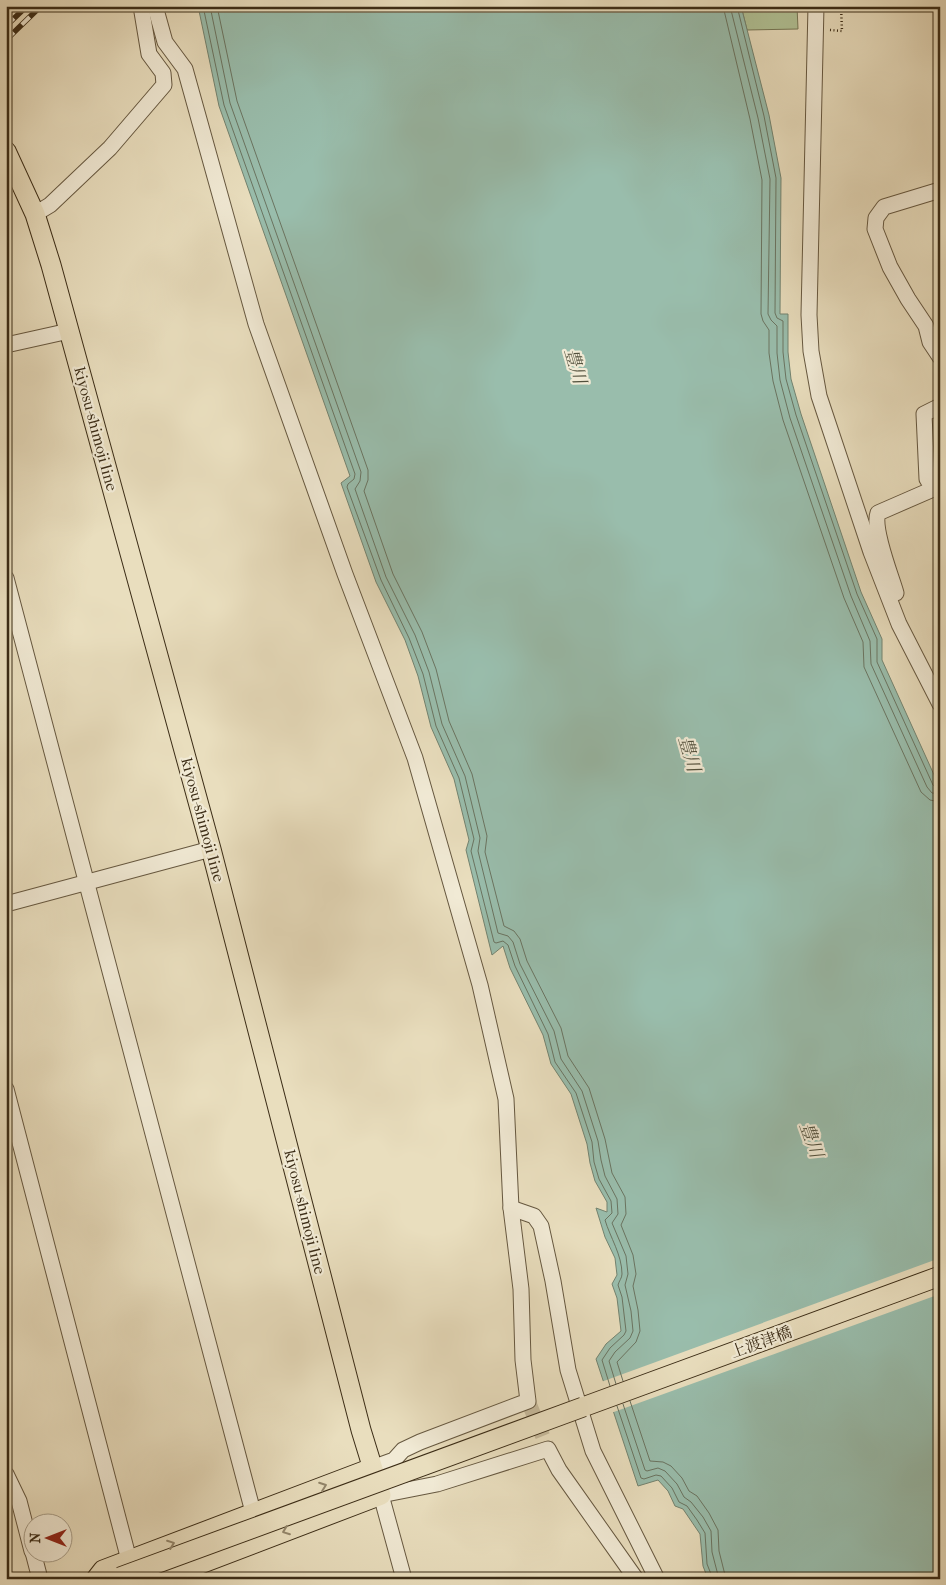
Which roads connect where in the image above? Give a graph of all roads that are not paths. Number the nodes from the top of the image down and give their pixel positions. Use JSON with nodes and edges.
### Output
{"nodes":[{"id":1,"x":141,"y":6,"type":"edge"},
{"id":2,"x":155,"y":6,"type":"edge"},
{"id":3,"x":816,"y":6,"type":"edge"},
{"id":4,"x":6,"y":151,"type":"edge"},
{"id":5,"x":940,"y":190,"type":"edge"},
{"id":6,"x":35,"y":214,"type":"junction"},
{"id":7,"x":940,"y":322,"type":"edge"},
{"id":8,"x":69,"y":331,"type":"junction"},
{"id":9,"x":928,"y":332,"type":"junction"},
{"id":10,"x":6,"y":345,"type":"edge"},
{"id":11,"x":940,"y":357,"type":"edge"},
{"id":12,"x":940,"y":406,"type":"edge"},
{"id":13,"x":936,"y":487,"type":"edge"},
{"id":14,"x":6,"y":578,"type":"edge"},
{"id":15,"x":899,"y":624,"type":"junction"},
{"id":16,"x":940,"y":704,"type":"edge"},
{"id":17,"x":211,"y":849,"type":"junction"},
{"id":18,"x":87,"y":882,"type":"junction"},
{"id":19,"x":6,"y":904,"type":"edge"},
{"id":20,"x":6,"y":1089,"type":"edge"},
{"id":21,"x":511,"y":1208,"type":"junction"},
{"id":22,"x":940,"y":1276,"type":"edge"},
{"id":23,"x":581,"y":1408,"type":"junction"},
{"id":24,"x":372,"y":1468,"type":"junction"},
{"id":25,"x":6,"y":1474,"type":"edge"},
{"id":26,"x":381,"y":1495,"type":"junction"},
{"id":27,"x":22,"y":1512,"type":"edge"},
{"id":28,"x":253,"y":1512,"type":"junction"},
{"id":29,"x":36,"y":1562,"type":"edge"},
{"id":30,"x":121,"y":1572,"type":"edge"},
{"id":31,"x":40,"y":1579,"type":"edge"},
{"id":32,"x":96,"y":1579,"type":"edge"},
{"id":33,"x":161,"y":1579,"type":"edge"},
{"id":34,"x":404,"y":1579,"type":"edge"},
{"id":35,"x":636,"y":1579,"type":"edge"},
{"id":36,"x":657,"y":1579,"type":"edge"}],
"edges":[{"from":1,"to":6,"type":"street"},
{"from":2,"to":21,"type":"street"},
{"from":3,"to":15,"type":"street"},
{"from":4,"to":6,"type":"main road","name":"kiyosu-shimoji line"},
{"from":5,"to":9,"type":"street"},
{"from":6,"to":8,"type":"main road","name":"kiyosu-shimoji line"},
{"from":7,"to":9,"type":"street"},
{"from":8,"to":10,"type":"street"},
{"from":8,"to":17,"type":"main road","name":"kiyosu-shimoji line"},
{"from":9,"to":11,"type":"street"},
{"from":12,"to":13,"type":"street"},
{"from":13,"to":15,"type":"street"},
{"from":14,"to":18,"type":"street"},
{"from":15,"to":16,"type":"street"},
{"from":17,"to":18,"type":"street"},
{"from":17,"to":24,"type":"main road","name":"kiyosu-shimoji line"},
{"from":18,"to":19,"type":"street"},
{"from":18,"to":28,"type":"street"},
{"from":20,"to":30,"type":"street"},
{"from":21,"to":23,"type":"street"},
{"from":21,"to":24,"type":"street"},
{"from":22,"to":23,"type":"main road","name":"上渡津橋"},
{"from":23,"to":30,"type":"main road","name":"上渡津橋","bridge":true},
{"from":23,"to":36,"type":"street"},
{"from":24,"to":26,"type":"main road","name":"kiyosu-shimoji line"},
{"from":28,"to":24,"type":"main road","one_way":true},
{"from":25,"to":27,"type":"street"},
{"from":26,"to":33,"type":"main road","one_way":true},
{"from":26,"to":34,"type":"street"},
{"from":26,"to":35,"type":"street"},
{"from":30,"to":28,"type":"main road","one_way":true},
{"from":29,"to":31,"type":"street"},
{"from":30,"to":32,"type":"main road"}]}
